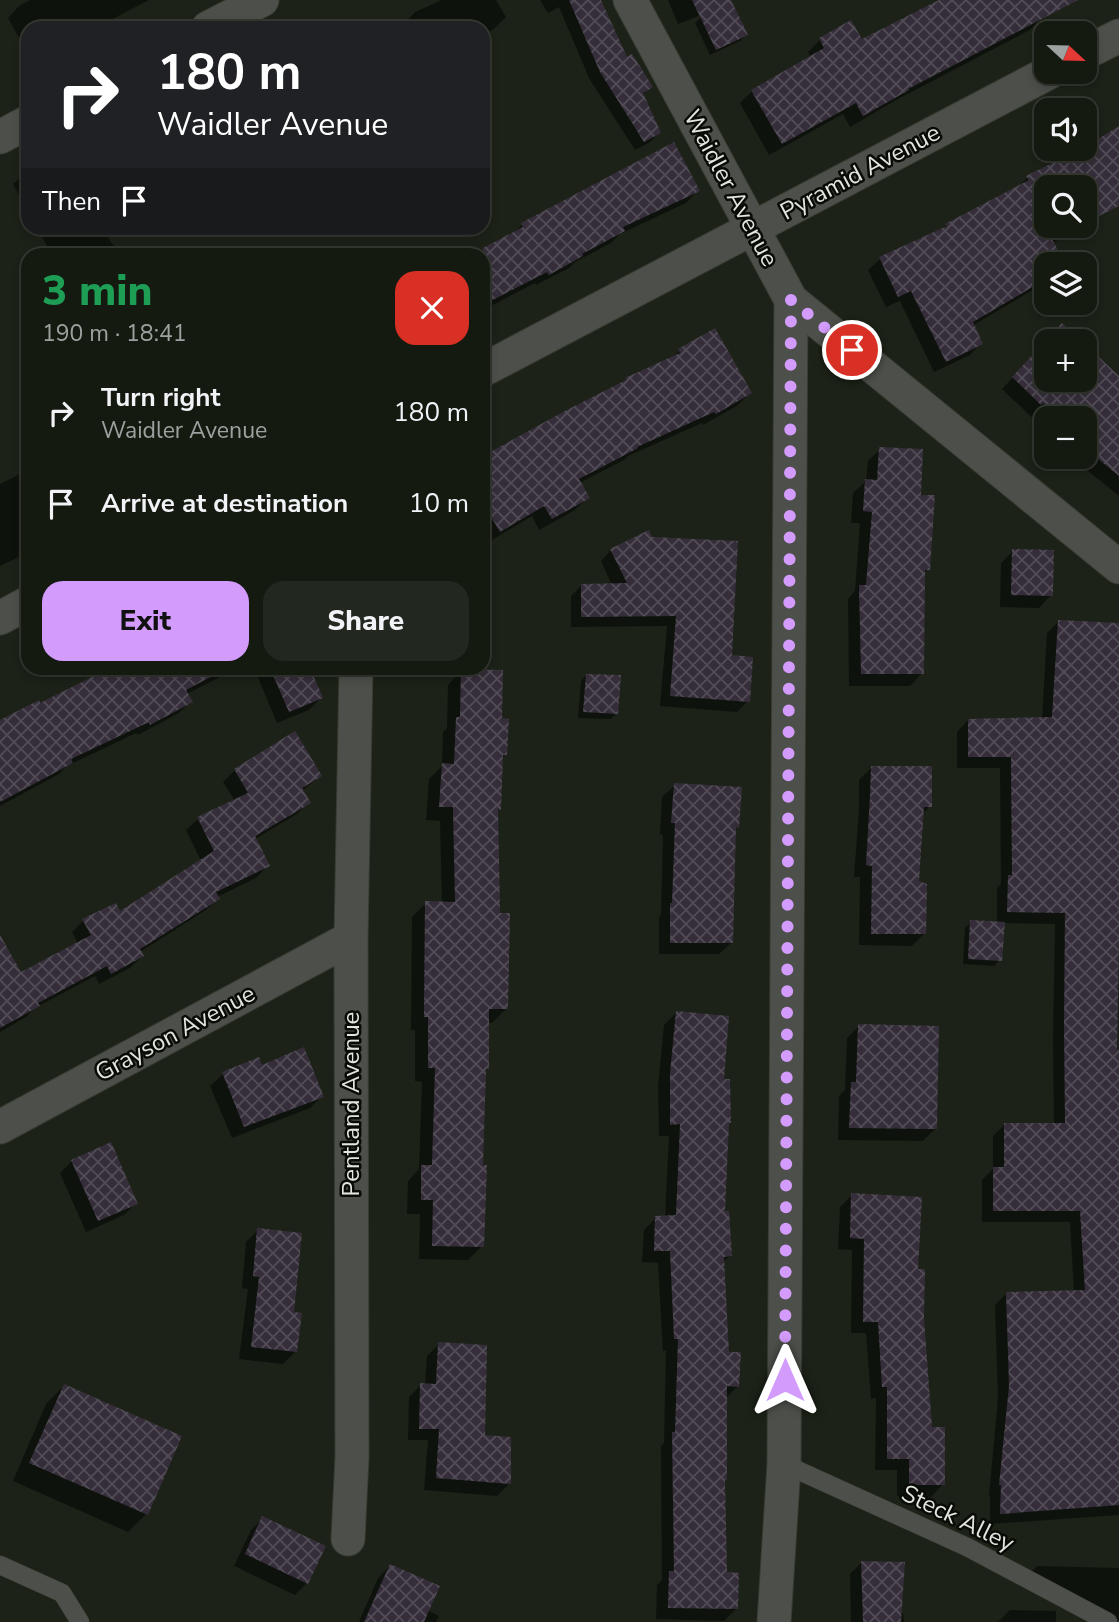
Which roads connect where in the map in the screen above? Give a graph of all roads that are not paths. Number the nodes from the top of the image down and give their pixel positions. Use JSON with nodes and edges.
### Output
{"nodes":[{"id":1,"x":262,"y":0,"type":"edge"},
{"id":2,"x":630,"y":0,"type":"edge"},
{"id":3,"x":222,"y":21,"type":"edge"},
{"id":4,"x":1119,"y":36,"type":"edge"},
{"id":5,"x":1097,"y":47,"type":"edge"},
{"id":6,"x":1034,"y":80,"type":"edge"},
{"id":7,"x":21,"y":126,"type":"edge"},
{"id":8,"x":0,"y":137,"type":"edge"},
{"id":9,"x":752,"y":229,"type":"junction"},
{"id":10,"x":791,"y":300,"type":"junction"},
{"id":11,"x":490,"y":366,"type":"edge"},
{"id":12,"x":1119,"y":567,"type":"edge"},
{"id":13,"x":21,"y":607,"type":"edge"},
{"id":14,"x":0,"y":618,"type":"edge"},
{"id":15,"x":356,"y":675,"type":"edge"},
{"id":16,"x":351,"y":938,"type":"junction"},
{"id":17,"x":0,"y":1127,"type":"edge"},
{"id":18,"x":784,"y":1464,"type":"junction"},
{"id":19,"x":348,"y":1539,"type":"dead end"},
{"id":20,"x":0,"y":1565,"type":"edge"},
{"id":21,"x":80,"y":1622,"type":"edge"},
{"id":22,"x":774,"y":1622,"type":"edge"},
{"id":23,"x":1108,"y":1622,"type":"edge"}],
"edges":[{"from":1,"to":3,"type":"street"},
{"from":2,"to":9,"type":"street","name":"Waidler Avenue"},
{"from":4,"to":5,"type":"street"},
{"from":6,"to":9,"type":"street","name":"Pyramid Avenue"},
{"from":7,"to":8,"type":"street"},
{"from":9,"to":10,"type":"street","name":"Waidler Avenue"},
{"from":9,"to":11,"type":"street","name":"Pyramid Avenue"},
{"from":10,"to":12,"type":"street","name":"Waidler Avenue"},
{"from":10,"to":18,"type":"street"},
{"from":13,"to":14,"type":"street"},
{"from":15,"to":16,"type":"street","name":"Pentland Avenue"},
{"from":16,"to":17,"type":"street","name":"Grayson Avenue"},
{"from":16,"to":19,"type":"street","name":"Pentland Avenue"},
{"from":18,"to":22,"type":"street"},
{"from":18,"to":23,"type":"lane","name":"Steck Alley"},
{"from":20,"to":21,"type":"lane"}]}
